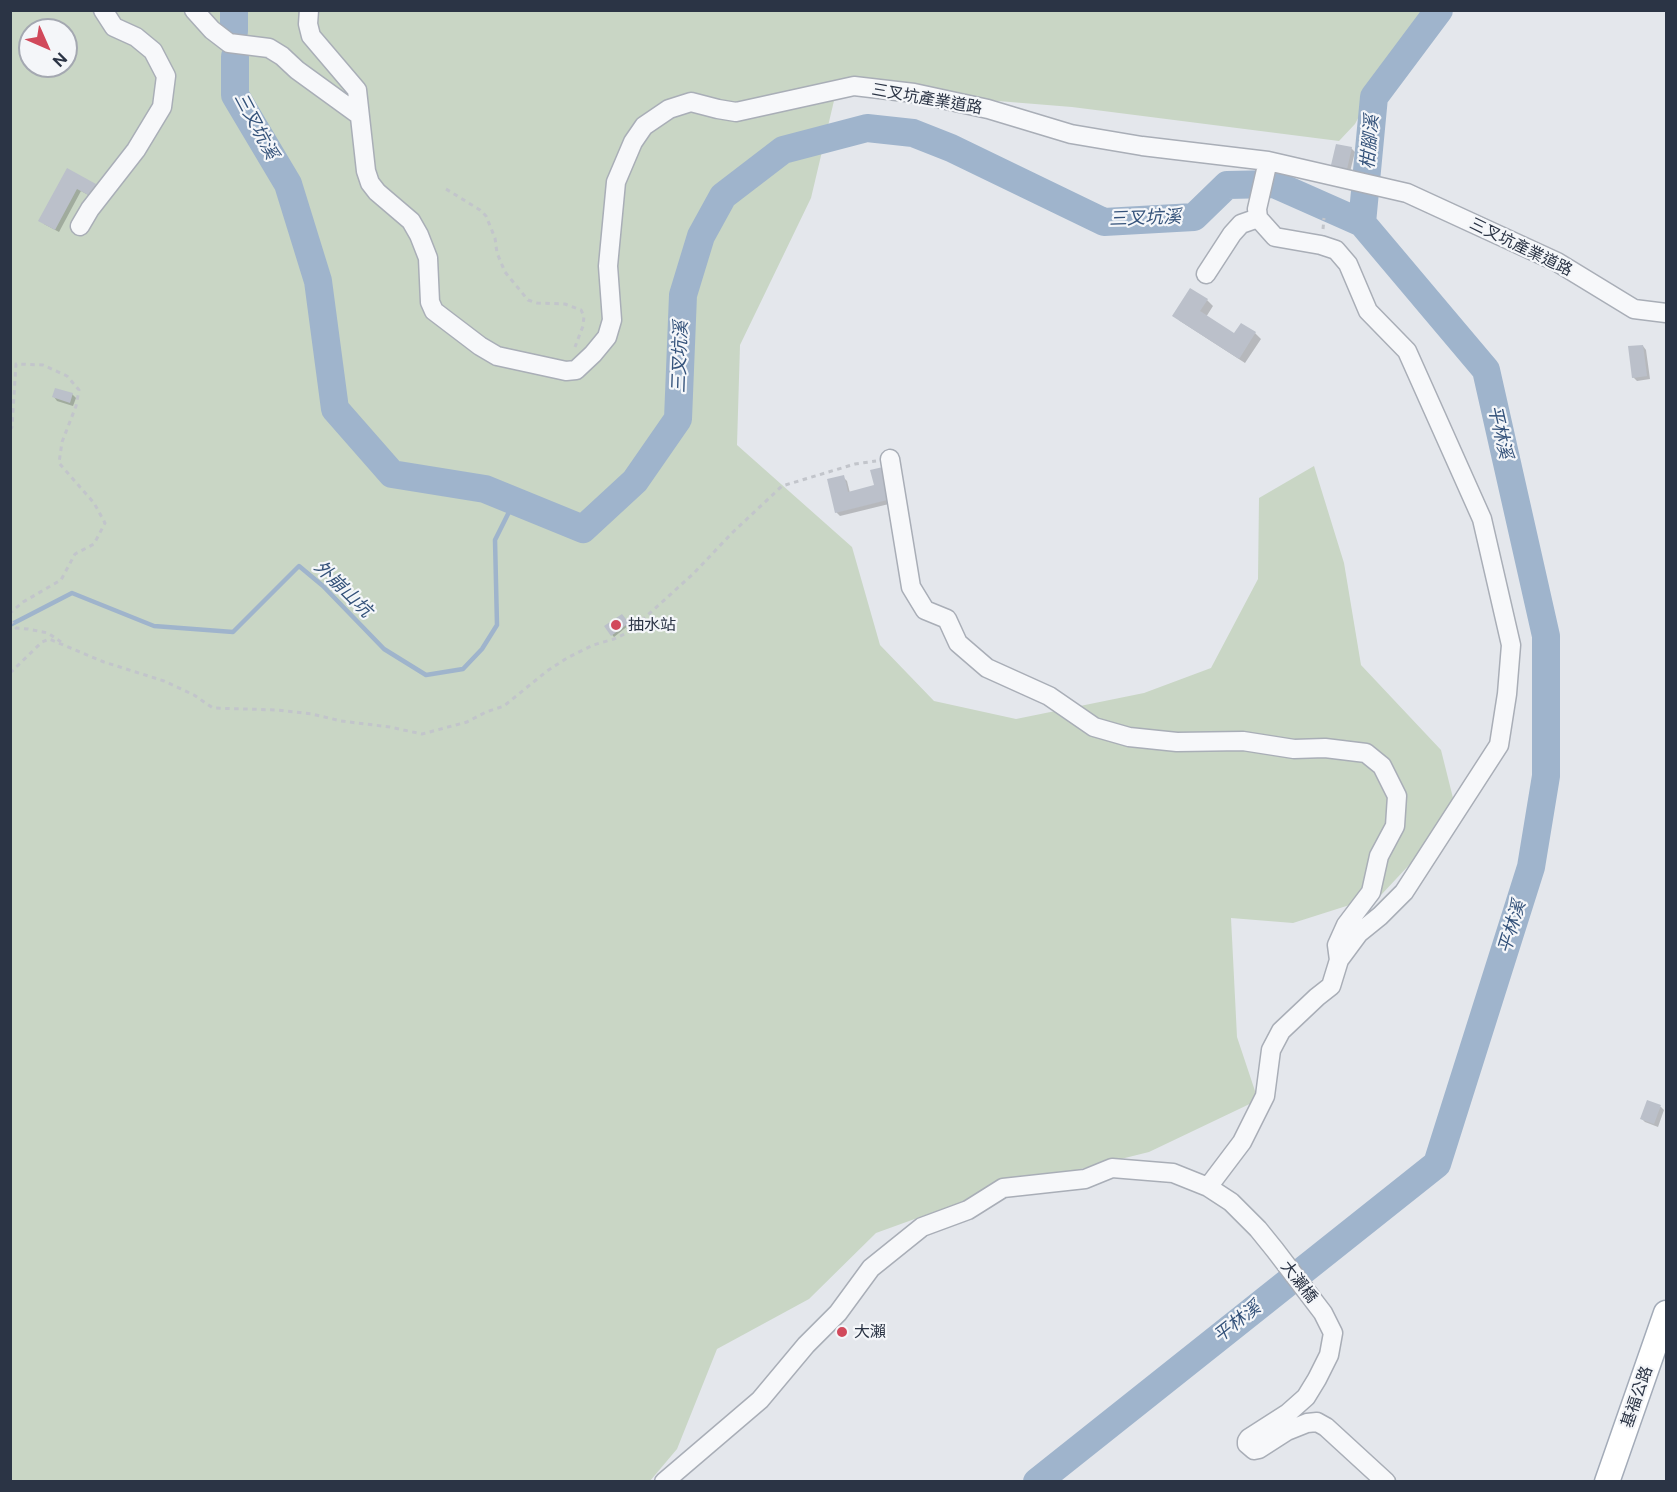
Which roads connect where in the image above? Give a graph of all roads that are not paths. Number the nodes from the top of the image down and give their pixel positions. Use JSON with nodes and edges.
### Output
{"nodes":[{"id":1,"x":103,"y":10,"type":"edge"},
{"id":2,"x":194,"y":10,"type":"edge"},
{"id":3,"x":309,"y":10,"type":"edge"},
{"id":4,"x":359,"y":115,"type":"junction"},
{"id":5,"x":1268,"y":161,"type":"junction"},
{"id":6,"x":1258,"y":213,"type":"junction"},
{"id":7,"x":80,"y":226,"type":"dead end"},
{"id":8,"x":1206,"y":274,"type":"dead end"},
{"id":9,"x":1666,"y":313,"type":"edge"},
{"id":10,"x":890,"y":459,"type":"road end"},
{"id":11,"x":1340,"y":960,"type":"junction"},
{"id":12,"x":1208,"y":1187,"type":"junction"},
{"id":13,"x":1666,"y":1313,"type":"edge"},
{"id":14,"x":664,"y":1482,"type":"edge"},
{"id":15,"x":1386,"y":1482,"type":"edge"},
{"id":16,"x":1607,"y":1482,"type":"edge"}],
"edges":[{"from":1,"to":7,"type":"street"},
{"from":2,"to":4,"type":"street"},
{"from":3,"to":4,"type":"street"},
{"from":4,"to":5,"type":"street","name":"三叉坑產業道路"},
{"from":5,"to":6,"type":"street"},
{"from":5,"to":9,"type":"street","name":"三叉坑產業道路"},
{"from":6,"to":8,"type":"street"},
{"from":6,"to":11,"type":"street"},
{"from":10,"to":11,"type":"street"},
{"from":11,"to":12,"type":"street"},
{"from":12,"to":14,"type":"street","name":"大瀨橋"},
{"from":12,"to":15,"type":"street","name":"大瀨橋"},
{"from":13,"to":16,"type":"main road","name":"基福公路"}]}
